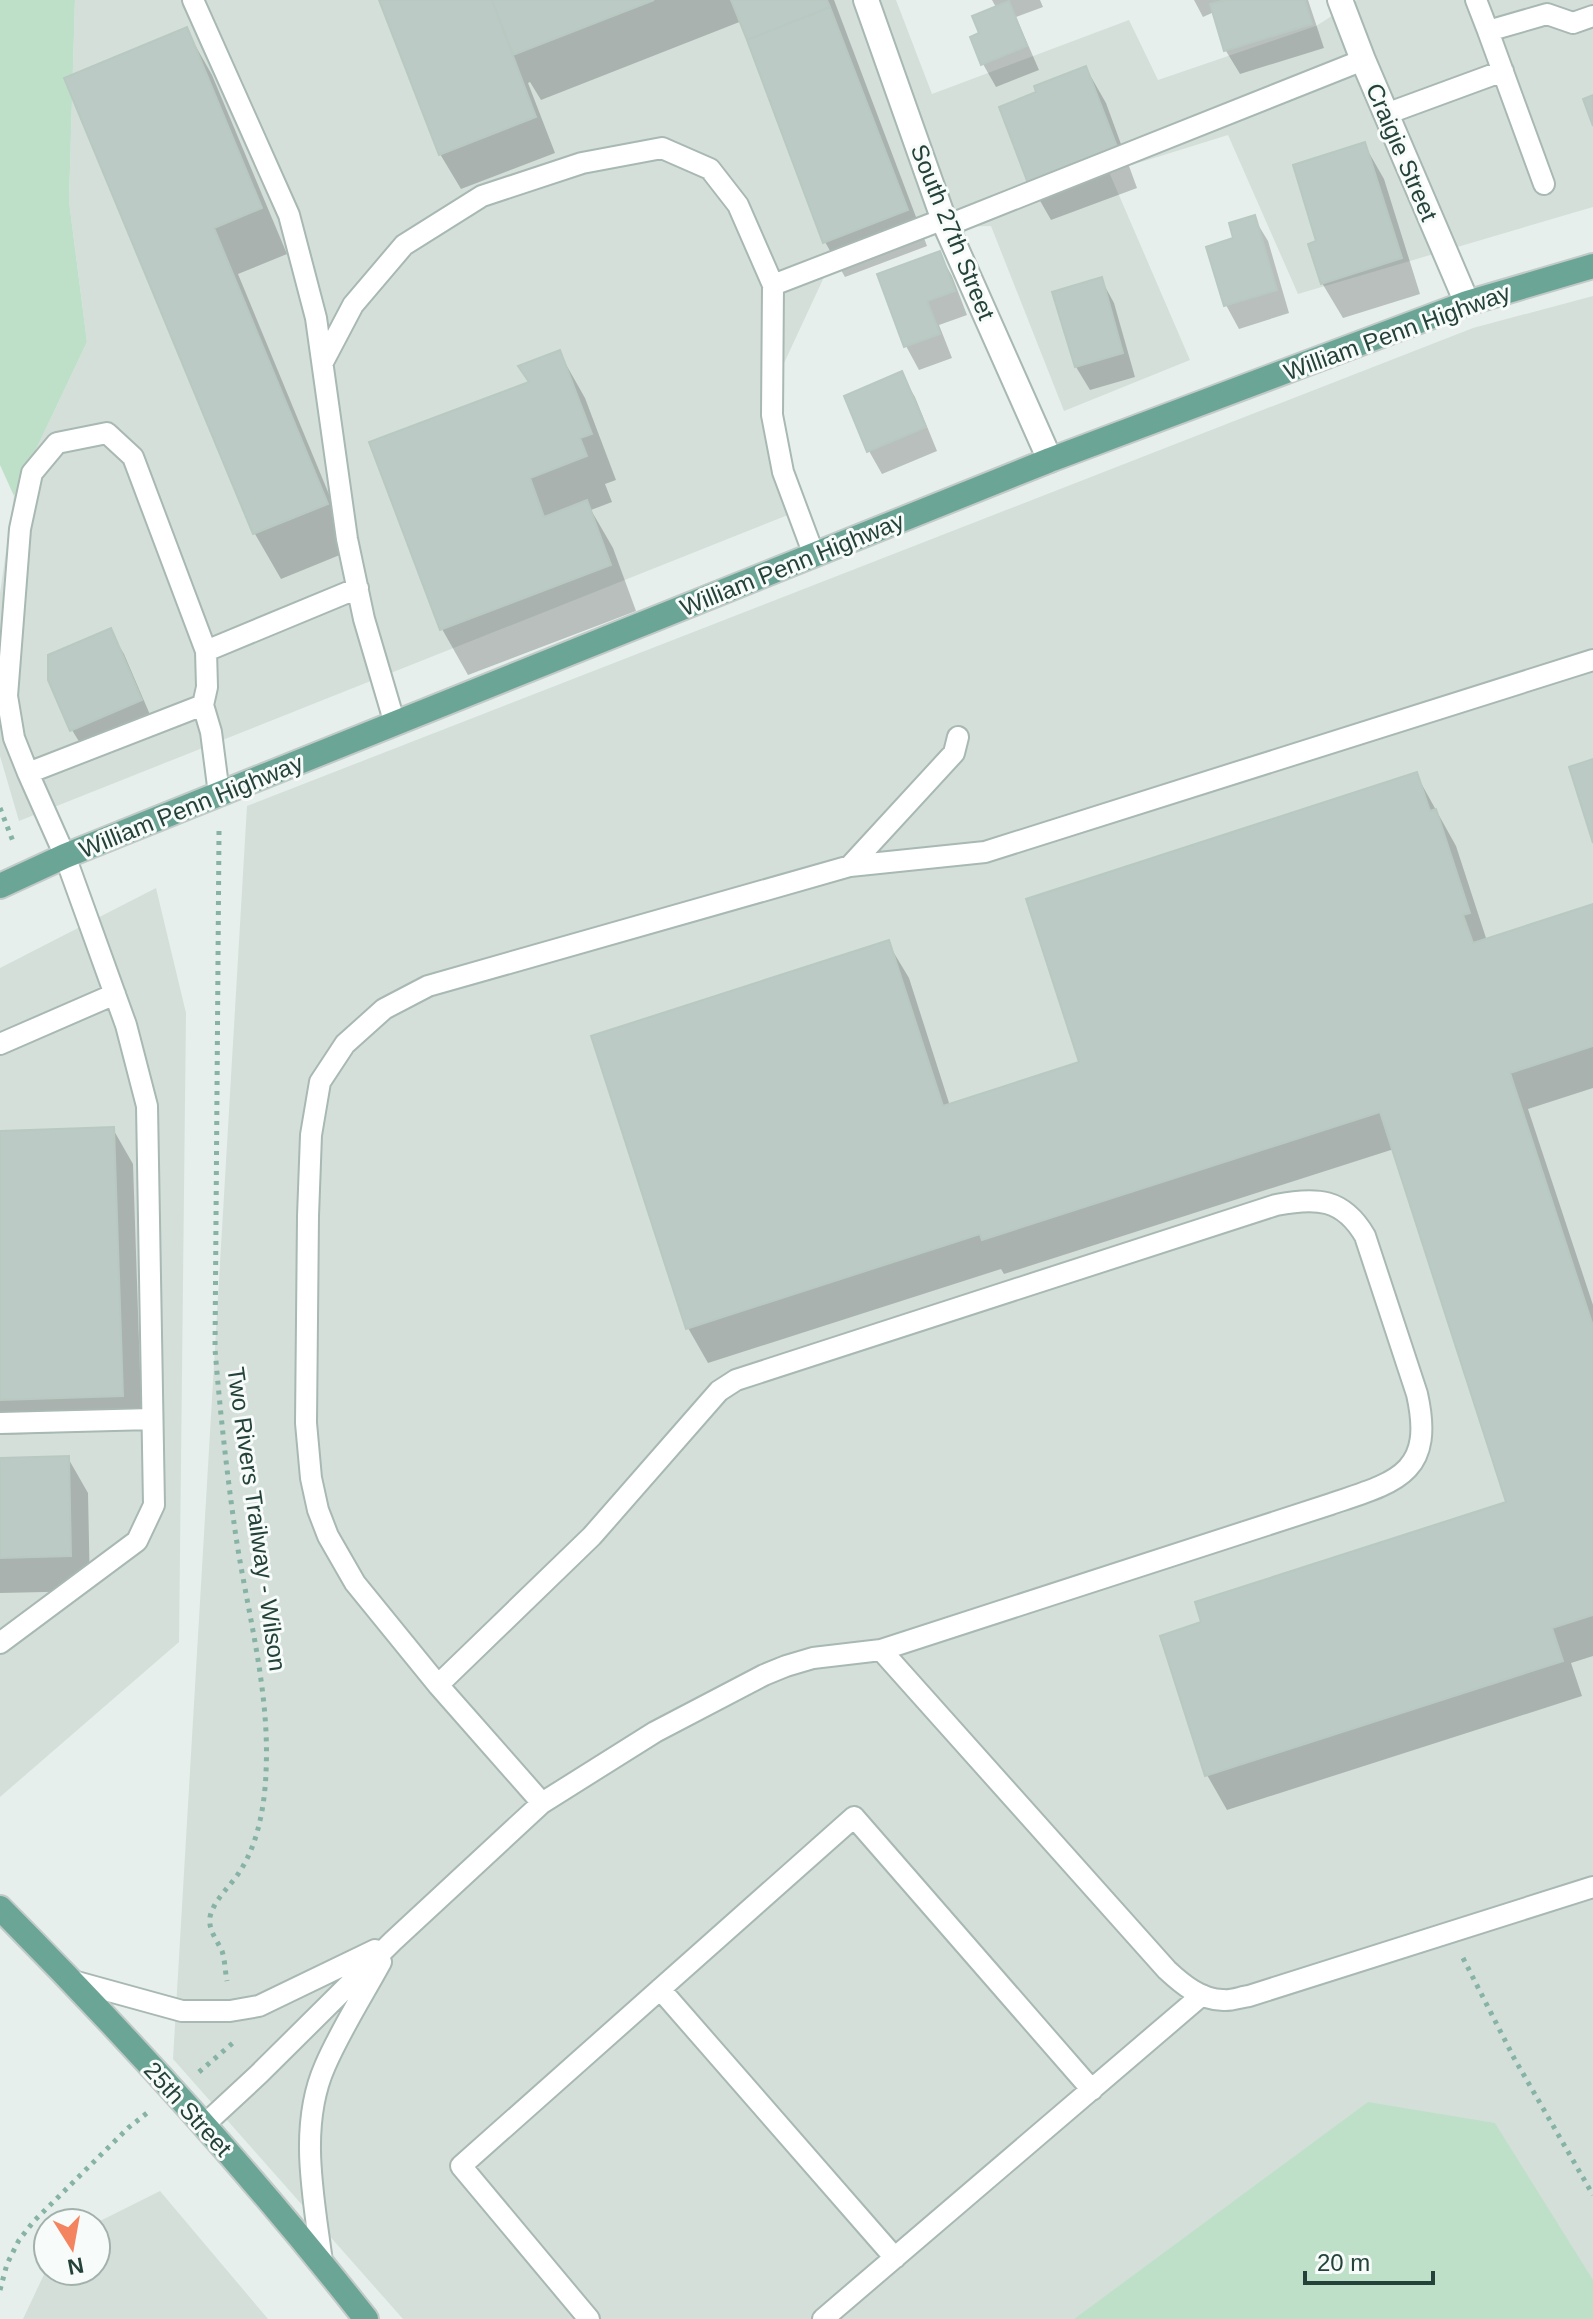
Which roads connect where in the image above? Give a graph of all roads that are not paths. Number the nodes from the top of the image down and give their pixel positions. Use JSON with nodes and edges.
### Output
{"nodes":[{"id":1,"x":193,"y":0,"type":"edge"},
{"id":2,"x":866,"y":0,"type":"edge"},
{"id":3,"x":1340,"y":0,"type":"edge"},
{"id":4,"x":1476,"y":0,"type":"edge"},
{"id":5,"x":1549,"y":7,"type":"edge"},
{"id":6,"x":1593,"y":16,"type":"edge"},
{"id":7,"x":1488,"y":31,"type":"junction"},
{"id":8,"x":1363,"y":60,"type":"junction"},
{"id":9,"x":1503,"y":71,"type":"junction"},
{"id":10,"x":1386,"y":114,"type":"junction"},
{"id":11,"x":1544,"y":184,"type":"dead end"},
{"id":12,"x":945,"y":223,"type":"junction"},
{"id":13,"x":1593,"y":266,"type":"edge"},
{"id":14,"x":773,"y":285,"type":"junction"},
{"id":15,"x":1467,"y":303,"type":"junction"},
{"id":16,"x":323,"y":362,"type":"junction"},
{"id":17,"x":1050,"y":460,"type":"junction"},
{"id":18,"x":814,"y":555,"type":"junction"},
{"id":19,"x":358,"y":588,"type":"junction"},
{"id":20,"x":206,"y":651,"type":"junction"},
{"id":21,"x":1593,"y":660,"type":"edge"},
{"id":22,"x":203,"y":705,"type":"junction"},
{"id":23,"x":395,"y":724,"type":"junction"},
{"id":24,"x":958,"y":737,"type":"dead end"},
{"id":25,"x":28,"y":773,"type":"junction"},
{"id":26,"x":219,"y":794,"type":"junction"},
{"id":27,"x":65,"y":856,"type":"junction"},
{"id":28,"x":850,"y":866,"type":"junction"},
{"id":29,"x":0,"y":886,"type":"edge"},
{"id":30,"x":115,"y":994,"type":"junction"},
{"id":31,"x":0,"y":1044,"type":"edge"},
{"id":32,"x":152,"y":1419,"type":"junction"},
{"id":33,"x":0,"y":1423,"type":"edge"},
{"id":34,"x":0,"y":1643,"type":"edge"},
{"id":35,"x":881,"y":1650,"type":"junction"},
{"id":36,"x":438,"y":1685,"type":"junction"},
{"id":37,"x":542,"y":1803,"type":"junction"},
{"id":38,"x":1593,"y":1887,"type":"edge"},
{"id":39,"x":0,"y":1908,"type":"edge"},
{"id":40,"x":393,"y":1941,"type":"junction"},
{"id":41,"x":73,"y":1981,"type":"junction"},
{"id":42,"x":660,"y":1989,"type":"junction"},
{"id":43,"x":1202,"y":1995,"type":"junction"},
{"id":44,"x":1092,"y":2090,"type":"junction"},
{"id":45,"x":204,"y":2125,"type":"junction"},
{"id":46,"x":895,"y":2258,"type":"junction"},
{"id":47,"x":322,"y":2262,"type":"junction"},
{"id":48,"x":366,"y":2319,"type":"edge"},
{"id":49,"x":589,"y":2319,"type":"edge"},
{"id":50,"x":823,"y":2319,"type":"edge"}],
"edges":[{"from":1,"to":16,"type":"lane"},
{"from":2,"to":12,"type":"street","name":"South 27th Street"},
{"from":3,"to":8,"type":"street","name":"Craigie Street"},
{"from":4,"to":7,"type":"lane"},
{"from":5,"to":6,"type":"lane"},
{"from":5,"to":7,"type":"lane"},
{"from":7,"to":9,"type":"lane"},
{"from":8,"to":10,"type":"street","name":"Craigie Street"},
{"from":8,"to":12,"type":"lane"},
{"from":9,"to":10,"type":"lane"},
{"from":9,"to":11,"type":"lane"},
{"from":10,"to":15,"type":"street","name":"Craigie Street"},
{"from":12,"to":14,"type":"lane"},
{"from":12,"to":17,"type":"street","name":"South 27th Street"},
{"from":13,"to":15,"type":"main road","name":"William Penn Highway"},
{"from":14,"to":16,"type":"lane"},
{"from":14,"to":18,"type":"lane"},
{"from":15,"to":17,"type":"main road","name":"William Penn Highway"},
{"from":16,"to":19,"type":"lane"},
{"from":17,"to":18,"type":"main road","name":"William Penn Highway"},
{"from":18,"to":23,"type":"main road","name":"William Penn Highway"},
{"from":19,"to":20,"type":"lane"},
{"from":19,"to":23,"type":"lane"},
{"from":20,"to":22,"type":"lane"},
{"from":20,"to":25,"type":"lane"},
{"from":21,"to":28,"type":"lane"},
{"from":22,"to":25,"type":"lane"},
{"from":22,"to":26,"type":"lane"},
{"from":23,"to":26,"type":"main road","name":"William Penn Highway"},
{"from":24,"to":28,"type":"lane"},
{"from":25,"to":27,"type":"lane"},
{"from":26,"to":27,"type":"main road","name":"William Penn Highway"},
{"from":27,"to":29,"type":"main road","name":"William Penn Highway"},
{"from":27,"to":30,"type":"lane"},
{"from":28,"to":36,"type":"lane"},
{"from":30,"to":31,"type":"lane"},
{"from":30,"to":32,"type":"lane"},
{"from":32,"to":33,"type":"lane"},
{"from":32,"to":34,"type":"lane"},
{"from":35,"to":36,"type":"lane"},
{"from":35,"to":37,"type":"lane"},
{"from":35,"to":43,"type":"lane"},
{"from":36,"to":37,"type":"lane"},
{"from":37,"to":40,"type":"lane"},
{"from":38,"to":43,"type":"lane"},
{"from":39,"to":41,"type":"main road","name":"25th Street"},
{"from":40,"to":41,"type":"lane"},
{"from":40,"to":45,"type":"lane"},
{"from":40,"to":47,"type":"lane"},
{"from":41,"to":45,"type":"main road","name":"25th Street"},
{"from":42,"to":44,"type":"lane"},
{"from":42,"to":46,"type":"lane"},
{"from":42,"to":49,"type":"lane"},
{"from":43,"to":44,"type":"lane"},
{"from":44,"to":46,"type":"lane"},
{"from":45,"to":47,"type":"main road","name":"25th Street"},
{"from":46,"to":50,"type":"lane"},
{"from":47,"to":48,"type":"main road","name":"25th Street"}]}
